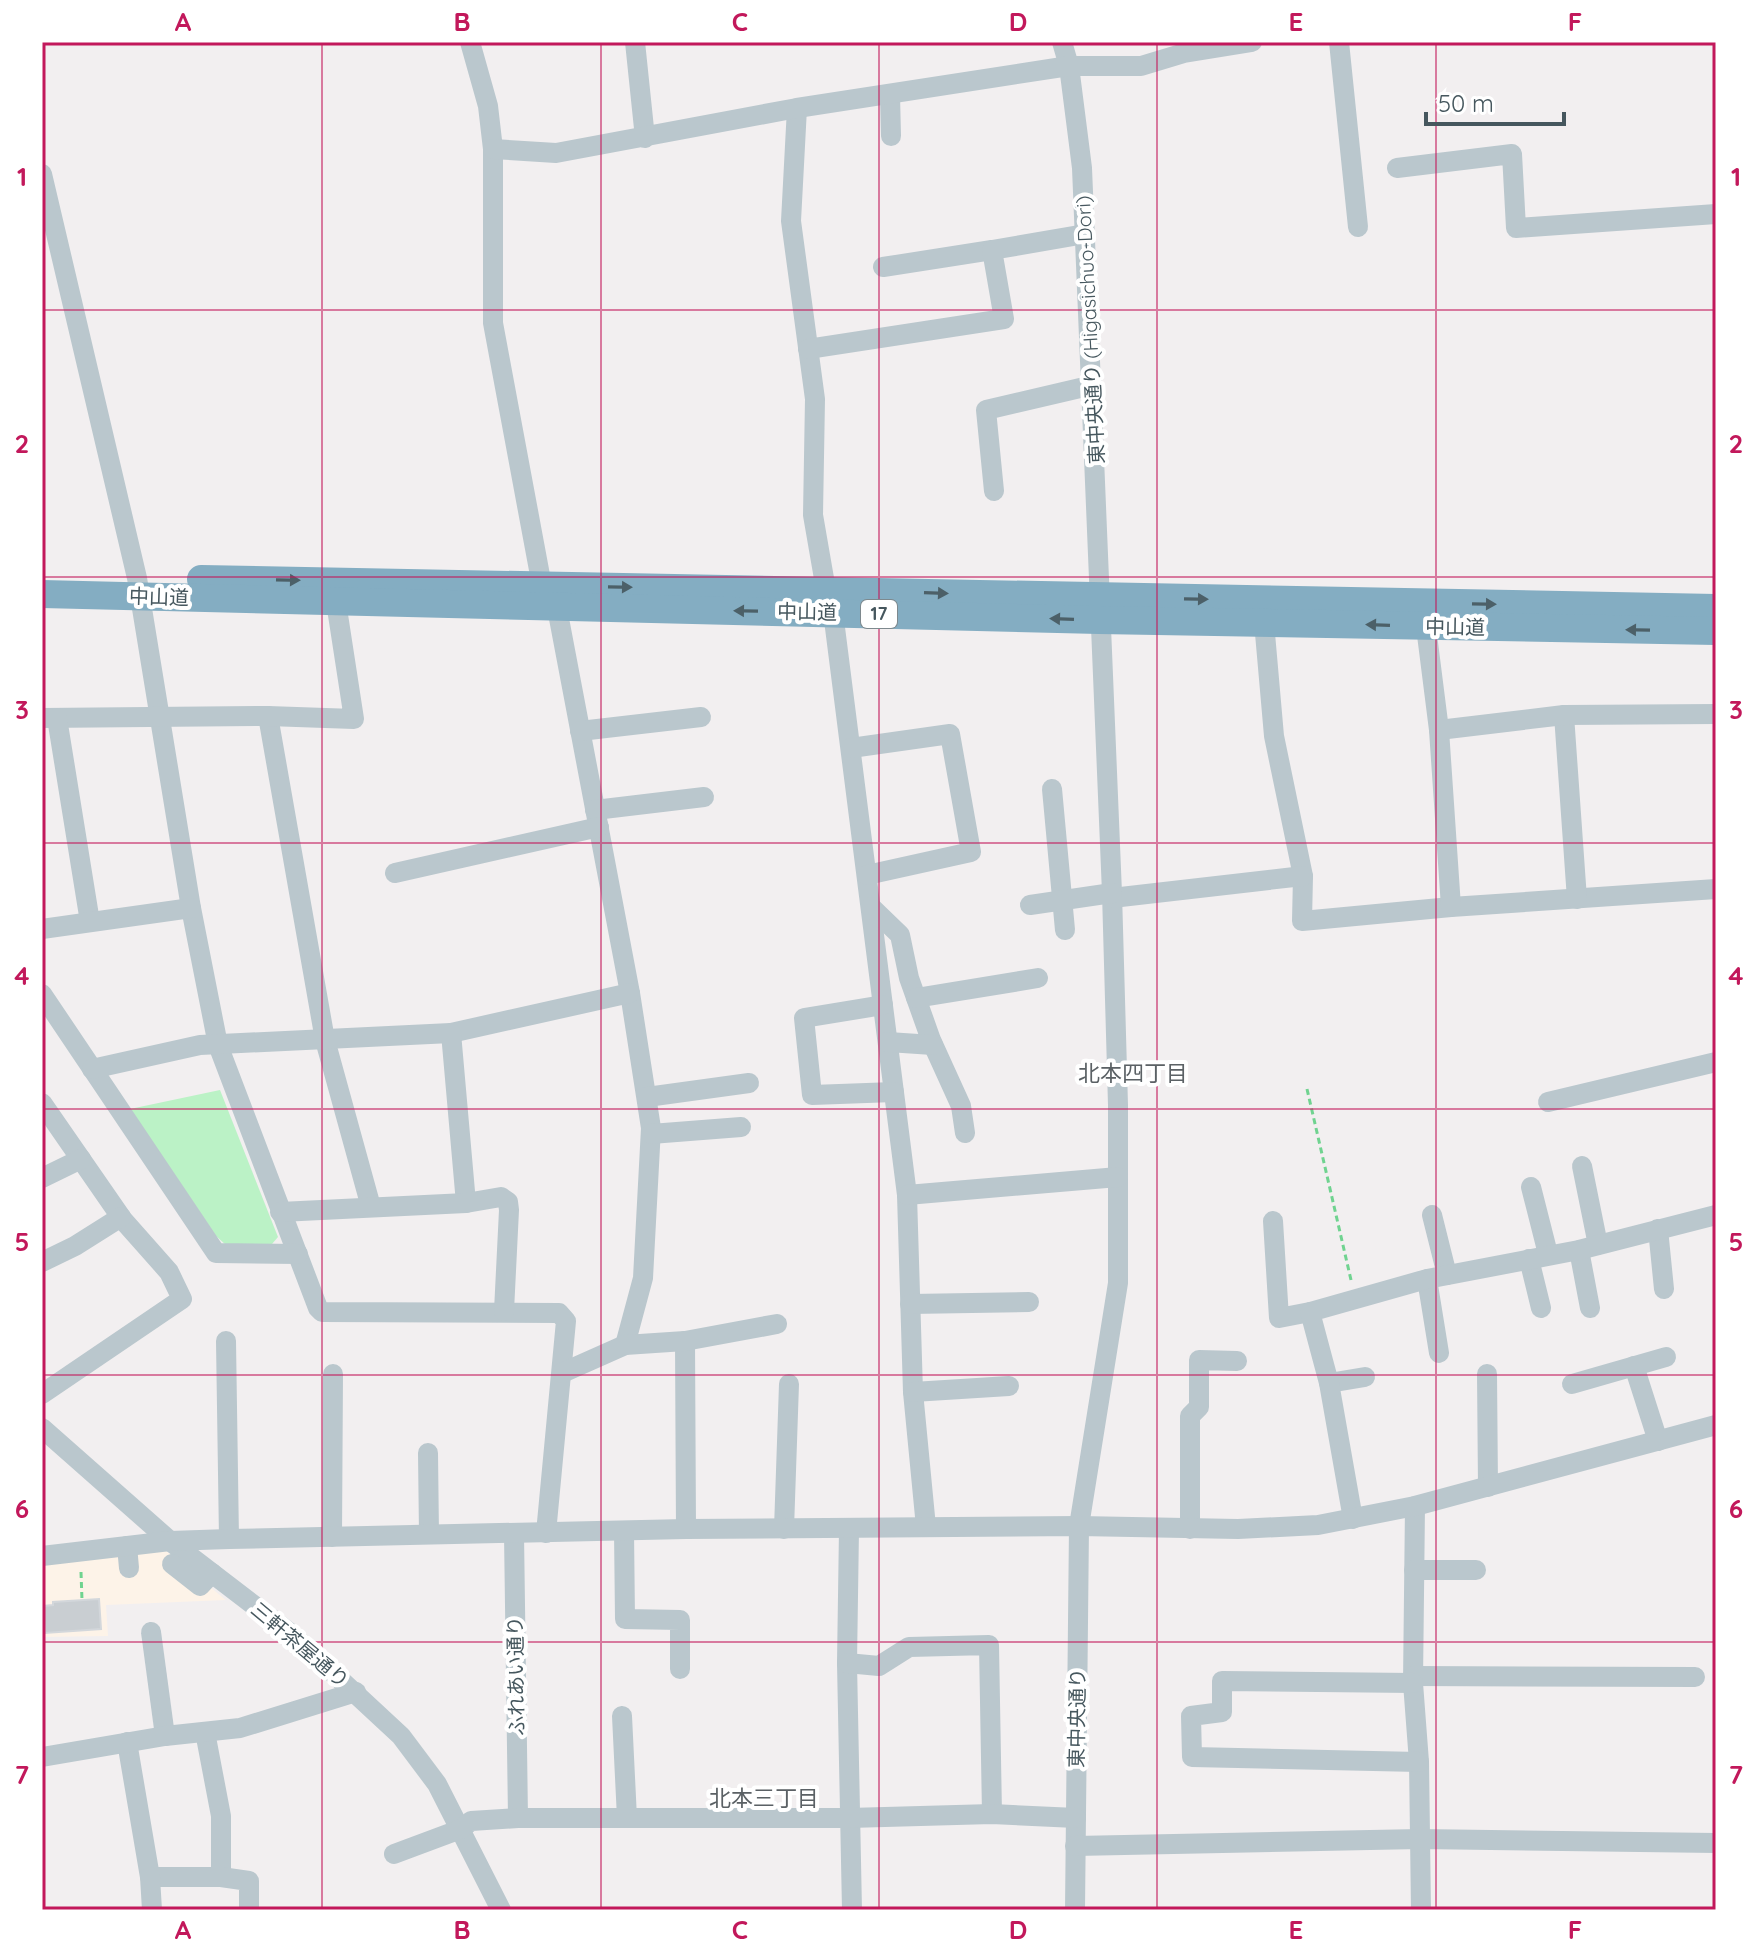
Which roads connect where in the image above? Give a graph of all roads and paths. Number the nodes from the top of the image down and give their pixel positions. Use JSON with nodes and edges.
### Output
{"nodes":[{"id":1,"x":470,"y":42,"type":"edge"},
{"id":2,"x":635,"y":42,"type":"edge"},
{"id":3,"x":1062,"y":42,"type":"edge"},
{"id":4,"x":1252,"y":42,"type":"edge"},
{"id":5,"x":1339,"y":42,"type":"edge"},
{"id":6,"x":1184,"y":48,"type":"edge"},
{"id":7,"x":1069,"y":66,"type":"junction"},
{"id":8,"x":890,"y":95,"type":"junction"},
{"id":9,"x":797,"y":108,"type":"junction"},
{"id":10,"x":891,"y":136,"type":"dead end"},
{"id":11,"x":645,"y":138,"type":"junction"},
{"id":12,"x":493,"y":149,"type":"junction"},
{"id":13,"x":1397,"y":168,"type":"dead end"},
{"id":14,"x":42,"y":174,"type":"edge"},
{"id":15,"x":1716,"y":214,"type":"edge"},
{"id":16,"x":1358,"y":227,"type":"dead end"},
{"id":17,"x":1085,"y":234,"type":"junction"},
{"id":18,"x":992,"y":250,"type":"junction"},
{"id":19,"x":883,"y":267,"type":"dead end"},
{"id":20,"x":808,"y":349,"type":"junction"},
{"id":21,"x":1093,"y":385,"type":"junction"},
{"id":22,"x":994,"y":491,"type":"dead end"},
{"id":23,"x":42,"y":576,"type":"edge"},
{"id":24,"x":138,"y":587,"type":"junction"},
{"id":25,"x":42,"y":594,"type":"edge"},
{"id":26,"x":550,"y":597,"type":"junction"},
{"id":27,"x":830,"y":601,"type":"junction"},
{"id":28,"x":336,"y":602,"type":"junction"},
{"id":29,"x":1716,"y":608,"type":"edge"},
{"id":30,"x":1100,"y":609,"type":"junction"},
{"id":31,"x":1264,"y":622,"type":"junction"},
{"id":32,"x":1426,"y":627,"type":"junction"},
{"id":33,"x":1716,"y":631,"type":"edge"},
{"id":34,"x":1716,"y":714,"type":"edge"},
{"id":35,"x":1564,"y":715,"type":"junction"},
{"id":36,"x":160,"y":716,"type":"junction"},
{"id":37,"x":268,"y":716,"type":"junction"},
{"id":38,"x":701,"y":717,"type":"dead end"},
{"id":39,"x":49,"y":718,"type":"edge"},
{"id":40,"x":1439,"y":730,"type":"junction"},
{"id":41,"x":580,"y":731,"type":"junction"},
{"id":42,"x":851,"y":748,"type":"junction"},
{"id":43,"x":1052,"y":789,"type":"dead end"},
{"id":44,"x":704,"y":797,"type":"dead end"},
{"id":45,"x":597,"y":818,"type":"junction"},
{"id":46,"x":395,"y":873,"type":"dead end"},
{"id":47,"x":867,"y":875,"type":"junction"},
{"id":48,"x":1303,"y":876,"type":"junction"},
{"id":49,"x":1716,"y":889,"type":"edge"},
{"id":50,"x":1112,"y":896,"type":"junction"},
{"id":51,"x":1062,"y":899,"type":"junction"},
{"id":52,"x":1577,"y":899,"type":"junction"},
{"id":53,"x":1030,"y":905,"type":"dead end"},
{"id":54,"x":871,"y":907,"type":"junction"},
{"id":55,"x":1451,"y":907,"type":"junction"},
{"id":56,"x":191,"y":908,"type":"junction"},
{"id":57,"x":90,"y":922,"type":"junction"},
{"id":58,"x":42,"y":929,"type":"edge"},
{"id":59,"x":1065,"y":930,"type":"dead end"},
{"id":60,"x":1038,"y":978,"type":"dead end"},
{"id":61,"x":630,"y":993,"type":"junction"},
{"id":62,"x":42,"y":994,"type":"edge"},
{"id":63,"x":916,"y":998,"type":"junction"},
{"id":64,"x":883,"y":1005,"type":"junction"},
{"id":65,"x":451,"y":1033,"type":"junction"},
{"id":66,"x":325,"y":1040,"type":"junction"},
{"id":67,"x":888,"y":1042,"type":"junction"},
{"id":68,"x":218,"y":1045,"type":"junction"},
{"id":69,"x":933,"y":1045,"type":"junction"},
{"id":70,"x":1716,"y":1062,"type":"edge"},
{"id":71,"x":92,"y":1069,"type":"junction"},
{"id":72,"x":749,"y":1083,"type":"dead end"},
{"id":73,"x":1307,"y":1089,"type":"dead end"},
{"id":74,"x":894,"y":1092,"type":"junction"},
{"id":75,"x":647,"y":1097,"type":"junction"},
{"id":76,"x":1548,"y":1102,"type":"dead end"},
{"id":77,"x":42,"y":1103,"type":"edge"},
{"id":78,"x":741,"y":1127,"type":"dead end"},
{"id":79,"x":965,"y":1133,"type":"dead end"},
{"id":80,"x":651,"y":1134,"type":"junction"},
{"id":81,"x":81,"y":1159,"type":"junction"},
{"id":82,"x":1582,"y":1166,"type":"dead end"},
{"id":83,"x":1118,"y":1177,"type":"junction"},
{"id":84,"x":42,"y":1178,"type":"edge"},
{"id":85,"x":1531,"y":1187,"type":"dead end"},
{"id":86,"x":907,"y":1195,"type":"junction"},
{"id":87,"x":466,"y":1203,"type":"junction"},
{"id":88,"x":371,"y":1207,"type":"junction"},
{"id":89,"x":280,"y":1212,"type":"junction"},
{"id":90,"x":1432,"y":1215,"type":"dead end"},
{"id":91,"x":1716,"y":1215,"type":"edge"},
{"id":92,"x":121,"y":1217,"type":"junction"},
{"id":93,"x":1273,"y":1221,"type":"dead end"},
{"id":94,"x":1658,"y":1229,"type":"junction"},
{"id":95,"x":1589,"y":1247,"type":"junction"},
{"id":96,"x":298,"y":1254,"type":"junction"},
{"id":97,"x":1539,"y":1257,"type":"junction"},
{"id":98,"x":42,"y":1262,"type":"edge"},
{"id":99,"x":1437,"y":1277,"type":"junction"},
{"id":100,"x":1664,"y":1289,"type":"dead end"},
{"id":101,"x":1356,"y":1300,"type":"junction"},
{"id":102,"x":1029,"y":1302,"type":"dead end"},
{"id":103,"x":910,"y":1304,"type":"junction"},
{"id":104,"x":1541,"y":1308,"type":"dead end"},
{"id":105,"x":1590,"y":1308,"type":"dead end"},
{"id":106,"x":504,"y":1311,"type":"junction"},
{"id":107,"x":1310,"y":1312,"type":"junction"},
{"id":108,"x":777,"y":1324,"type":"dead end"},
{"id":109,"x":226,"y":1341,"type":"dead end"},
{"id":110,"x":685,"y":1341,"type":"junction"},
{"id":111,"x":625,"y":1345,"type":"junction"},
{"id":112,"x":1439,"y":1353,"type":"dead end"},
{"id":113,"x":1666,"y":1357,"type":"dead end"},
{"id":114,"x":1237,"y":1361,"type":"dead end"},
{"id":115,"x":1634,"y":1366,"type":"junction"},
{"id":116,"x":562,"y":1373,"type":"junction"},
{"id":117,"x":333,"y":1374,"type":"dead end"},
{"id":118,"x":1487,"y":1374,"type":"dead end"},
{"id":119,"x":1365,"y":1377,"type":"dead end"},
{"id":120,"x":1329,"y":1383,"type":"junction"},
{"id":121,"x":789,"y":1384,"type":"dead end"},
{"id":122,"x":1572,"y":1384,"type":"dead end"},
{"id":123,"x":1009,"y":1386,"type":"dead end"},
{"id":124,"x":913,"y":1392,"type":"junction"},
{"id":125,"x":42,"y":1394,"type":"edge"},
{"id":126,"x":1716,"y":1425,"type":"edge"},
{"id":127,"x":44,"y":1433,"type":"edge"},
{"id":128,"x":1658,"y":1441,"type":"junction"},
{"id":129,"x":428,"y":1453,"type":"dead end"},
{"id":130,"x":1488,"y":1487,"type":"junction"},
{"id":131,"x":1415,"y":1506,"type":"junction"},
{"id":132,"x":1353,"y":1519,"type":"junction"},
{"id":133,"x":1079,"y":1526,"type":"junction"},
{"id":134,"x":926,"y":1527,"type":"junction"},
{"id":135,"x":686,"y":1529,"type":"junction"},
{"id":136,"x":784,"y":1529,"type":"junction"},
{"id":137,"x":849,"y":1529,"type":"junction"},
{"id":138,"x":1190,"y":1529,"type":"junction"},
{"id":139,"x":624,"y":1531,"type":"junction"},
{"id":140,"x":546,"y":1533,"type":"junction"},
{"id":141,"x":429,"y":1534,"type":"junction"},
{"id":142,"x":514,"y":1534,"type":"junction"},
{"id":143,"x":332,"y":1537,"type":"junction"},
{"id":144,"x":229,"y":1539,"type":"junction"},
{"id":145,"x":170,"y":1541,"type":"junction"},
{"id":146,"x":127,"y":1546,"type":"junction"},
{"id":147,"x":42,"y":1556,"type":"edge"},
{"id":148,"x":70,"y":1560,"type":"junction"},
{"id":149,"x":172,"y":1564,"type":"dead end"},
{"id":150,"x":129,"y":1568,"type":"dead end"},
{"id":151,"x":1414,"y":1570,"type":"junction"},
{"id":152,"x":1476,"y":1570,"type":"dead end"},
{"id":153,"x":212,"y":1573,"type":"junction"},
{"id":154,"x":82,"y":1600,"type":"dead end"},
{"id":155,"x":151,"y":1632,"type":"dead end"},
{"id":156,"x":847,"y":1663,"type":"junction"},
{"id":157,"x":680,"y":1669,"type":"dead end"},
{"id":158,"x":1695,"y":1677,"type":"dead end"},
{"id":159,"x":1413,"y":1680,"type":"junction"},
{"id":160,"x":356,"y":1692,"type":"junction"},
{"id":161,"x":622,"y":1716,"type":"dead end"},
{"id":162,"x":205,"y":1732,"type":"junction"},
{"id":163,"x":165,"y":1736,"type":"junction"},
{"id":164,"x":127,"y":1742,"type":"junction"},
{"id":165,"x":42,"y":1757,"type":"edge"},
{"id":166,"x":1419,"y":1762,"type":"junction"},
{"id":167,"x":992,"y":1814,"type":"junction"},
{"id":168,"x":518,"y":1818,"type":"junction"},
{"id":169,"x":627,"y":1818,"type":"junction"},
{"id":170,"x":849,"y":1818,"type":"junction"},
{"id":171,"x":1076,"y":1818,"type":"junction"},
{"id":172,"x":461,"y":1829,"type":"junction"},
{"id":173,"x":1420,"y":1839,"type":"junction"},
{"id":174,"x":1716,"y":1843,"type":"edge"},
{"id":175,"x":1075,"y":1846,"type":"junction"},
{"id":176,"x":394,"y":1854,"type":"dead end"},
{"id":177,"x":150,"y":1877,"type":"junction"},
{"id":178,"x":221,"y":1877,"type":"junction"},
{"id":179,"x":152,"y":1910,"type":"edge"},
{"id":180,"x":249,"y":1910,"type":"edge"},
{"id":181,"x":501,"y":1910,"type":"edge"},
{"id":182,"x":852,"y":1910,"type":"edge"},
{"id":183,"x":1075,"y":1910,"type":"edge"},
{"id":184,"x":1421,"y":1910,"type":"edge"}],
"edges":[{"from":1,"to":12,"type":"street"},
{"from":2,"to":11,"type":"street"},
{"from":3,"to":7,"type":"street","name":"東中央通り (Higasichuo-Dori)"},
{"from":4,"to":6,"type":"street"},
{"from":5,"to":16,"type":"street"},
{"from":6,"to":7,"type":"street"},
{"from":7,"to":8,"type":"street"},
{"from":7,"to":17,"type":"street","name":"東中央通り (Higasichuo-Dori)"},
{"from":8,"to":9,"type":"street"},
{"from":8,"to":10,"type":"street"},
{"from":9,"to":11,"type":"street"},
{"from":9,"to":20,"type":"street"},
{"from":11,"to":12,"type":"street"},
{"from":12,"to":26,"type":"street"},
{"from":13,"to":15,"type":"street"},
{"from":14,"to":24,"type":"street"},
{"from":17,"to":18,"type":"street"},
{"from":17,"to":21,"type":"street","name":"東中央通り (Higasichuo-Dori)"},
{"from":18,"to":19,"type":"street"},
{"from":18,"to":20,"type":"street"},
{"from":20,"to":27,"type":"street"},
{"from":21,"to":22,"type":"street"},
{"from":21,"to":30,"type":"street","name":"東中央通り (Higasichuo-Dori)"},
{"from":23,"to":24,"type":"highway","name":"中山道","number":"17"},
{"from":24,"to":25,"type":"highway","name":"中山道","number":"17"},
{"from":24,"to":26,"type":"highway","name":"中山道","number":"17","one_way":true},
{"from":24,"to":28,"type":"highway","name":"中山道","number":"17"},
{"from":24,"to":36,"type":"street"},
{"from":26,"to":27,"type":"highway","name":"中山道","number":"17"},
{"from":26,"to":28,"type":"highway","name":"中山道","number":"17"},
{"from":26,"to":41,"type":"street"},
{"from":27,"to":30,"type":"highway","name":"中山道","number":"17"},
{"from":27,"to":42,"type":"street"},
{"from":28,"to":37,"type":"street"},
{"from":30,"to":29,"type":"highway","name":"中山道","number":"17","one_way":true},
{"from":30,"to":31,"type":"highway","name":"中山道","number":"17"},
{"from":30,"to":50,"type":"street","name":"東中央通り (Higasichuo-Dori)"},
{"from":32,"to":31,"type":"highway","name":"中山道","number":"17","one_way":true},
{"from":31,"to":48,"type":"street"},
{"from":33,"to":32,"type":"highway","name":"中山道","number":"17","one_way":true},
{"from":32,"to":40,"type":"street"},
{"from":34,"to":35,"type":"street"},
{"from":35,"to":40,"type":"street"},
{"from":35,"to":52,"type":"street"},
{"from":36,"to":37,"type":"street"},
{"from":36,"to":39,"type":"street"},
{"from":36,"to":56,"type":"street"},
{"from":37,"to":66,"type":"street"},
{"from":38,"to":41,"type":"street"},
{"from":39,"to":57,"type":"street"},
{"from":40,"to":55,"type":"street"},
{"from":41,"to":45,"type":"street"},
{"from":42,"to":47,"type":"street"},
{"from":42,"to":47,"type":"street"},
{"from":43,"to":51,"type":"street"},
{"from":44,"to":45,"type":"street"},
{"from":45,"to":46,"type":"street"},
{"from":45,"to":61,"type":"street"},
{"from":47,"to":54,"type":"street"},
{"from":48,"to":50,"type":"street"},
{"from":48,"to":55,"type":"street"},
{"from":49,"to":52,"type":"street"},
{"from":50,"to":51,"type":"street"},
{"from":50,"to":83,"type":"street","name":"東中央通り (Higasichuo-Dori)"},
{"from":51,"to":53,"type":"street"},
{"from":51,"to":59,"type":"street"},
{"from":52,"to":55,"type":"street"},
{"from":54,"to":63,"type":"street"},
{"from":54,"to":64,"type":"street"},
{"from":56,"to":57,"type":"street"},
{"from":56,"to":68,"type":"street"},
{"from":57,"to":58,"type":"street"},
{"from":60,"to":63,"type":"street"},
{"from":61,"to":65,"type":"street"},
{"from":61,"to":75,"type":"street"},
{"from":62,"to":71,"type":"street"},
{"from":63,"to":69,"type":"street"},
{"from":64,"to":67,"type":"street"},
{"from":64,"to":74,"type":"street"},
{"from":65,"to":66,"type":"street"},
{"from":65,"to":87,"type":"street"},
{"from":66,"to":68,"type":"street"},
{"from":66,"to":88,"type":"street"},
{"from":67,"to":69,"type":"street"},
{"from":67,"to":74,"type":"street"},
{"from":68,"to":71,"type":"street"},
{"from":68,"to":89,"type":"street"},
{"from":69,"to":79,"type":"street"},
{"from":70,"to":76,"type":"street"},
{"from":71,"to":96,"type":"street"},
{"from":72,"to":75,"type":"street"},
{"from":73,"to":101,"type":"path"},
{"from":74,"to":86,"type":"street"},
{"from":75,"to":80,"type":"street"},
{"from":77,"to":81,"type":"street"},
{"from":78,"to":80,"type":"street"},
{"from":80,"to":111,"type":"street"},
{"from":81,"to":84,"type":"street"},
{"from":81,"to":92,"type":"street"},
{"from":82,"to":95,"type":"street"},
{"from":83,"to":86,"type":"street"},
{"from":83,"to":133,"type":"street","name":"東中央通り"},
{"from":85,"to":97,"type":"street"},
{"from":86,"to":103,"type":"street"},
{"from":87,"to":88,"type":"street"},
{"from":87,"to":106,"type":"street"},
{"from":88,"to":89,"type":"street"},
{"from":89,"to":96,"type":"street"},
{"from":90,"to":99,"type":"street"},
{"from":91,"to":94,"type":"street"},
{"from":92,"to":98,"type":"street"},
{"from":92,"to":125,"type":"street"},
{"from":93,"to":107,"type":"street"},
{"from":94,"to":95,"type":"street"},
{"from":94,"to":100,"type":"street"},
{"from":95,"to":97,"type":"street"},
{"from":95,"to":105,"type":"street"},
{"from":96,"to":106,"type":"street"},
{"from":97,"to":99,"type":"street"},
{"from":97,"to":104,"type":"street"},
{"from":99,"to":101,"type":"street"},
{"from":99,"to":112,"type":"street"},
{"from":101,"to":107,"type":"street"},
{"from":102,"to":103,"type":"street"},
{"from":103,"to":124,"type":"street"},
{"from":106,"to":116,"type":"street"},
{"from":107,"to":120,"type":"street"},
{"from":108,"to":110,"type":"street"},
{"from":109,"to":144,"type":"street"},
{"from":110,"to":111,"type":"street"},
{"from":110,"to":135,"type":"street"},
{"from":111,"to":116,"type":"street"},
{"from":113,"to":115,"type":"street"},
{"from":114,"to":138,"type":"street"},
{"from":115,"to":122,"type":"street"},
{"from":115,"to":128,"type":"street"},
{"from":116,"to":140,"type":"street"},
{"from":117,"to":143,"type":"street"},
{"from":118,"to":130,"type":"street"},
{"from":119,"to":120,"type":"street"},
{"from":120,"to":132,"type":"street"},
{"from":121,"to":136,"type":"street"},
{"from":123,"to":124,"type":"street"},
{"from":124,"to":134,"type":"street"},
{"from":126,"to":128,"type":"street"},
{"from":127,"to":145,"type":"street","name":"三軒茶屋通り"},
{"from":128,"to":130,"type":"street"},
{"from":129,"to":141,"type":"street"},
{"from":130,"to":131,"type":"street"},
{"from":131,"to":132,"type":"street"},
{"from":131,"to":151,"type":"street"},
{"from":132,"to":138,"type":"street"},
{"from":133,"to":134,"type":"street"},
{"from":133,"to":138,"type":"street"},
{"from":133,"to":171,"type":"street","name":"東中央通り"},
{"from":134,"to":137,"type":"street"},
{"from":135,"to":136,"type":"street"},
{"from":135,"to":139,"type":"street"},
{"from":136,"to":137,"type":"street"},
{"from":137,"to":156,"type":"street"},
{"from":139,"to":140,"type":"street"},
{"from":139,"to":157,"type":"street"},
{"from":140,"to":142,"type":"street"},
{"from":141,"to":142,"type":"street"},
{"from":141,"to":143,"type":"street"},
{"from":142,"to":168,"type":"street","name":"ふれあい通り"},
{"from":143,"to":144,"type":"street"},
{"from":144,"to":145,"type":"street"},
{"from":145,"to":146,"type":"street"},
{"from":145,"to":153,"type":"street","name":"三軒茶屋通り"},
{"from":146,"to":148,"type":"street"},
{"from":146,"to":150,"type":"street"},
{"from":147,"to":148,"type":"street"},
{"from":148,"to":154,"type":"path"},
{"from":149,"to":153,"type":"street"},
{"from":151,"to":152,"type":"street"},
{"from":151,"to":159,"type":"street"},
{"from":153,"to":160,"type":"street","name":"三軒茶屋通り"},
{"from":155,"to":163,"type":"street"},
{"from":156,"to":167,"type":"street"},
{"from":156,"to":170,"type":"street"},
{"from":158,"to":159,"type":"street"},
{"from":159,"to":166,"type":"street"},
{"from":159,"to":166,"type":"street"},
{"from":160,"to":162,"type":"street"},
{"from":160,"to":172,"type":"street","name":"三軒茶屋通り"},
{"from":161,"to":169,"type":"street"},
{"from":162,"to":163,"type":"street"},
{"from":162,"to":178,"type":"street"},
{"from":163,"to":164,"type":"street"},
{"from":164,"to":165,"type":"street"},
{"from":164,"to":177,"type":"street"},
{"from":166,"to":173,"type":"street"},
{"from":167,"to":170,"type":"street"},
{"from":167,"to":171,"type":"street"},
{"from":168,"to":169,"type":"street"},
{"from":168,"to":172,"type":"street"},
{"from":169,"to":170,"type":"street"},
{"from":170,"to":182,"type":"street"},
{"from":171,"to":175,"type":"street","name":"東中央通り"},
{"from":172,"to":176,"type":"street"},
{"from":172,"to":181,"type":"street","name":"三軒茶屋通り"},
{"from":173,"to":174,"type":"street"},
{"from":173,"to":175,"type":"street"},
{"from":173,"to":184,"type":"street"},
{"from":175,"to":183,"type":"street","name":"東中央通り"},
{"from":177,"to":178,"type":"street"},
{"from":177,"to":179,"type":"street"},
{"from":178,"to":180,"type":"street"}]}
